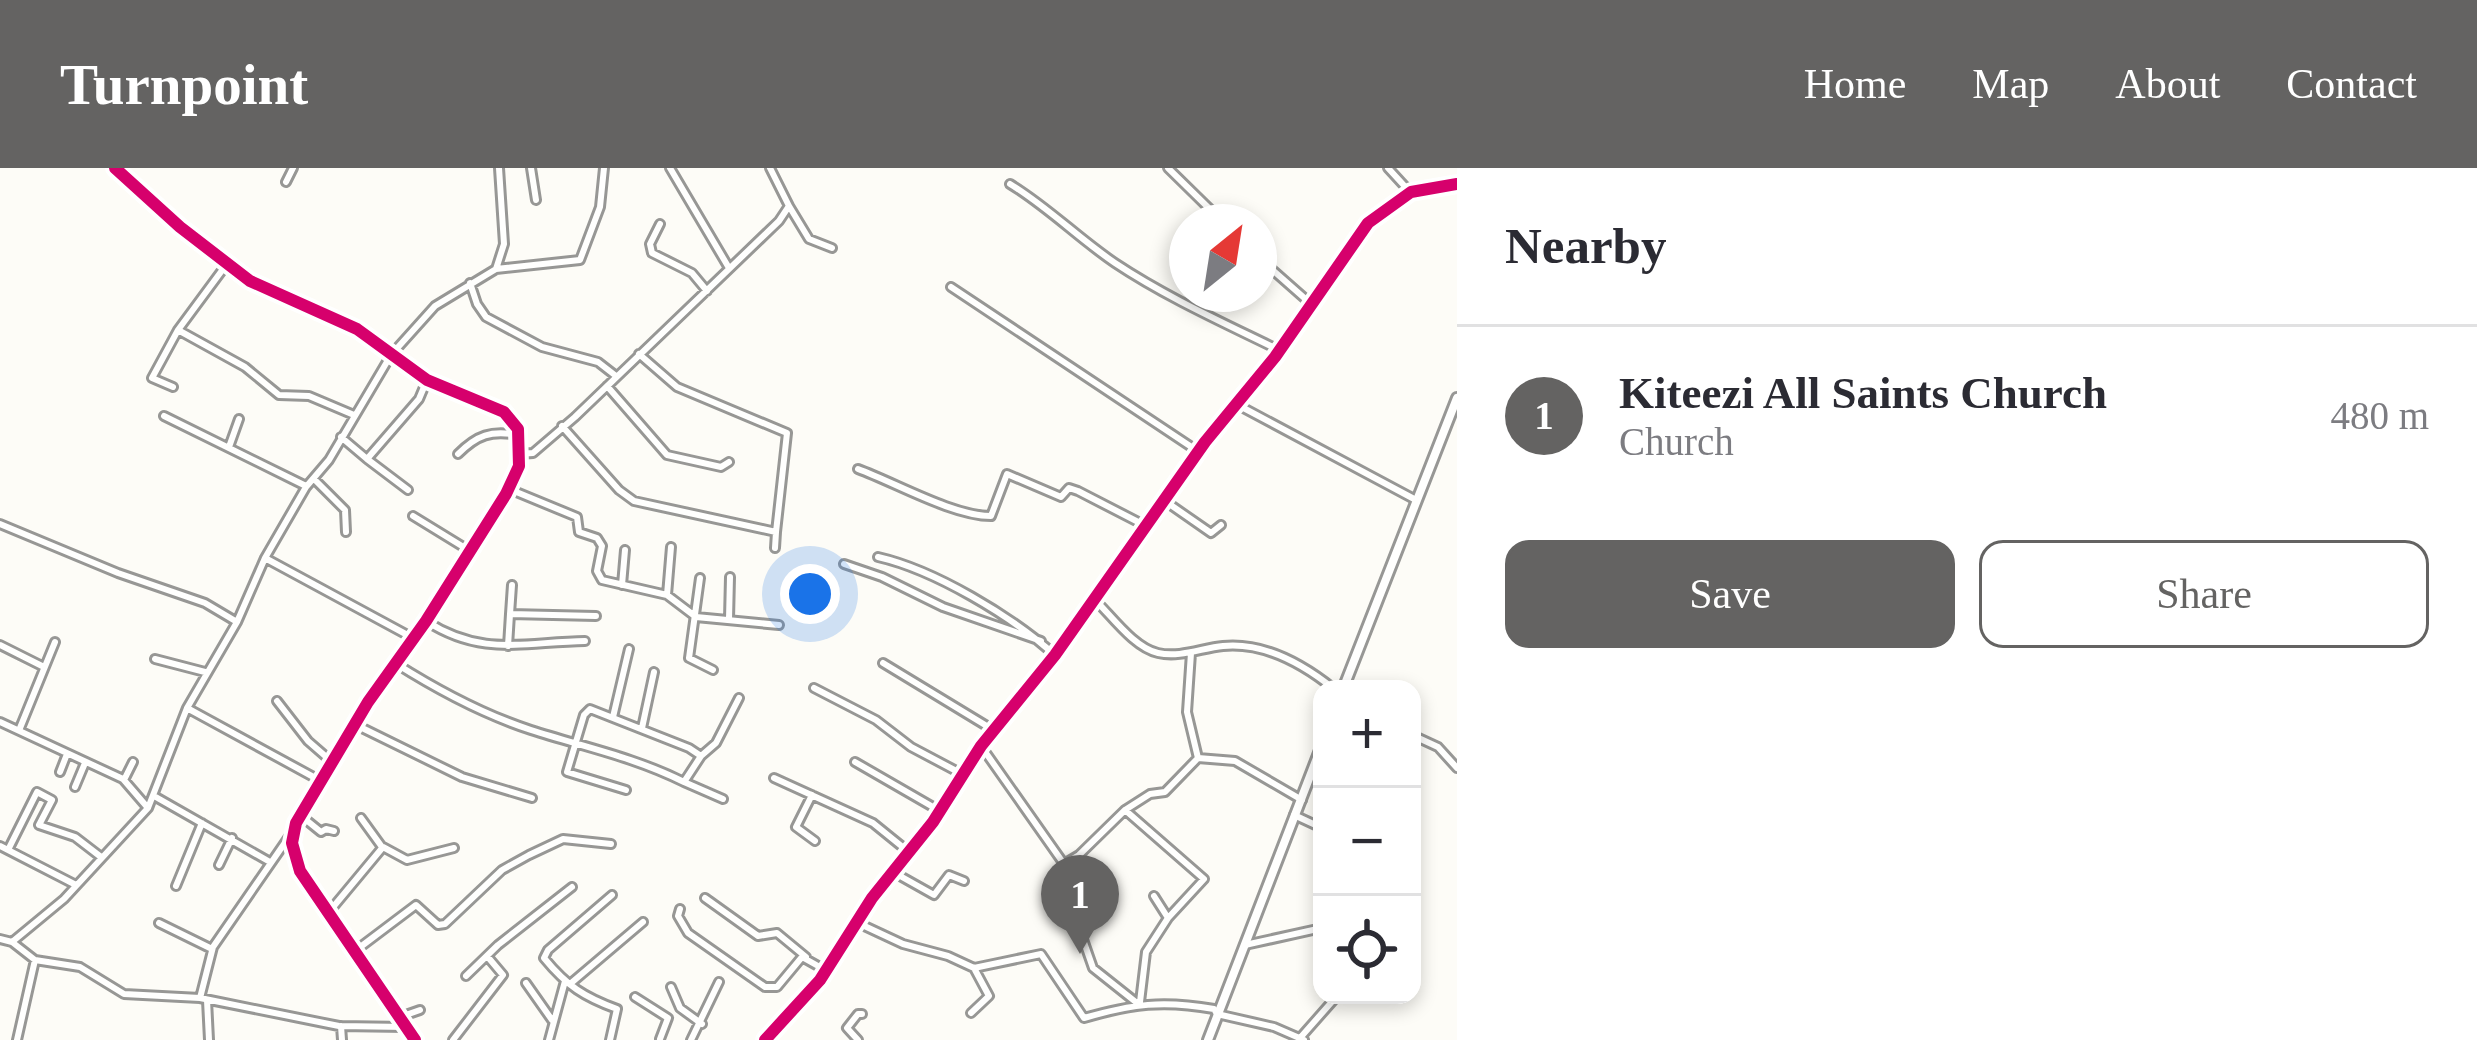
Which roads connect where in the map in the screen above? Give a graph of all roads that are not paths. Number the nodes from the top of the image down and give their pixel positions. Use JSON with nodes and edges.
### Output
{"nodes":[{"id":1,"x":115,"y":168,"type":"edge"},
{"id":2,"x":293,"y":168,"type":"edge"},
{"id":3,"x":509,"y":168,"type":"edge"},
{"id":4,"x":531,"y":168,"type":"edge"},
{"id":5,"x":604,"y":168,"type":"edge"},
{"id":6,"x":670,"y":168,"type":"edge"},
{"id":7,"x":770,"y":168,"type":"edge"},
{"id":8,"x":1168,"y":168,"type":"edge"},
{"id":9,"x":1388,"y":168,"type":"edge"},
{"id":10,"x":499,"y":169,"type":"edge"},
{"id":11,"x":286,"y":182,"type":"dead end"},
{"id":12,"x":1010,"y":184,"type":"dead end"},
{"id":13,"x":1457,"y":184,"type":"edge"},
{"id":14,"x":1411,"y":192,"type":"junction"},
{"id":15,"x":536,"y":200,"type":"dead end"},
{"id":16,"x":1205,"y":204,"type":"edge"},
{"id":17,"x":788,"y":206,"type":"junction"},
{"id":18,"x":660,"y":224,"type":"dead end"},
{"id":19,"x":832,"y":248,"type":"dead end"},
{"id":20,"x":226,"y":265,"type":"junction"},
{"id":21,"x":729,"y":268,"type":"junction"},
{"id":22,"x":496,"y":269,"type":"junction"},
{"id":23,"x":1277,"y":274,"type":"edge"},
{"id":24,"x":470,"y":283,"type":"junction"},
{"id":25,"x":951,"y":287,"type":"dead end"},
{"id":26,"x":706,"y":291,"type":"junction"},
{"id":27,"x":1310,"y":303,"type":"junction"},
{"id":28,"x":178,"y":330,"type":"junction"},
{"id":29,"x":1280,"y":350,"type":"junction"},
{"id":30,"x":639,"y":354,"type":"junction"},
{"id":31,"x":391,"y":355,"type":"junction"},
{"id":32,"x":617,"y":376,"type":"junction"},
{"id":33,"x":427,"y":380,"type":"junction"},
{"id":34,"x":607,"y":386,"type":"junction"},
{"id":35,"x":173,"y":387,"type":"dead end"},
{"id":36,"x":1454,"y":401,"type":"edge"},
{"id":37,"x":1236,"y":404,"type":"junction"},
{"id":38,"x":354,"y":415,"type":"junction"},
{"id":39,"x":164,"y":416,"type":"dead end"},
{"id":40,"x":239,"y":419,"type":"dead end"},
{"id":41,"x":1457,"y":423,"type":"edge"},
{"id":42,"x":562,"y":426,"type":"junction"},
{"id":43,"x":518,"y":435,"type":"junction"},
{"id":44,"x":341,"y":437,"type":"junction"},
{"id":45,"x":229,"y":447,"type":"junction"},
{"id":46,"x":1198,"y":452,"type":"junction"},
{"id":47,"x":458,"y":454,"type":"dead end"},
{"id":48,"x":519,"y":454,"type":"junction"},
{"id":49,"x":367,"y":459,"type":"junction"},
{"id":50,"x":728,"y":462,"type":"dead end"},
{"id":51,"x":858,"y":469,"type":"dead end"},
{"id":52,"x":314,"y":479,"type":"junction"},
{"id":53,"x":307,"y":487,"type":"junction"},
{"id":54,"x":509,"y":488,"type":"junction"},
{"id":55,"x":408,"y":490,"type":"dead end"},
{"id":56,"x":1416,"y":500,"type":"junction"},
{"id":57,"x":1165,"y":501,"type":"junction"},
{"id":58,"x":413,"y":517,"type":"dead end"},
{"id":59,"x":0,"y":524,"type":"edge"},
{"id":60,"x":1221,"y":525,"type":"dead end"},
{"id":61,"x":1146,"y":526,"type":"junction"},
{"id":62,"x":346,"y":532,"type":"dead end"},
{"id":63,"x":776,"y":532,"type":"junction"},
{"id":64,"x":671,"y":547,"type":"dead end"},
{"id":65,"x":775,"y":548,"type":"dead end"},
{"id":66,"x":625,"y":550,"type":"dead end"},
{"id":67,"x":470,"y":551,"type":"junction"},
{"id":68,"x":265,"y":557,"type":"junction"},
{"id":69,"x":878,"y":557,"type":"dead end"},
{"id":70,"x":844,"y":564,"type":"dead end"},
{"id":71,"x":730,"y":577,"type":"dead end"},
{"id":72,"x":700,"y":578,"type":"dead end"},
{"id":73,"x":622,"y":584,"type":"junction"},
{"id":74,"x":512,"y":585,"type":"dead end"},
{"id":75,"x":667,"y":595,"type":"junction"},
{"id":76,"x":1094,"y":599,"type":"junction"},
{"id":77,"x":510,"y":614,"type":"junction"},
{"id":78,"x":596,"y":616,"type":"dead end"},
{"id":79,"x":696,"y":616,"type":"junction"},
{"id":80,"x":729,"y":619,"type":"junction"},
{"id":81,"x":426,"y":621,"type":"junction"},
{"id":82,"x":237,"y":622,"type":"junction"},
{"id":83,"x":779,"y":625,"type":"dead end"},
{"id":84,"x":413,"y":638,"type":"junction"},
{"id":85,"x":585,"y":641,"type":"dead end"},
{"id":86,"x":1042,"y":641,"type":"junction"},
{"id":87,"x":55,"y":642,"type":"dead end"},
{"id":88,"x":0,"y":645,"type":"edge"},
{"id":89,"x":508,"y":646,"type":"junction"},
{"id":90,"x":629,"y":649,"type":"dead end"},
{"id":91,"x":1191,"y":653,"type":"junction"},
{"id":92,"x":1055,"y":655,"type":"junction"},
{"id":93,"x":155,"y":659,"type":"dead end"},
{"id":94,"x":395,"y":663,"type":"junction"},
{"id":95,"x":883,"y":663,"type":"dead end"},
{"id":96,"x":44,"y":667,"type":"junction"},
{"id":97,"x":713,"y":670,"type":"dead end"},
{"id":98,"x":205,"y":672,"type":"junction"},
{"id":99,"x":654,"y":672,"type":"dead end"},
{"id":100,"x":1322,"y":680,"type":"edge"},
{"id":101,"x":1346,"y":680,"type":"edge"},
{"id":102,"x":814,"y":688,"type":"dead end"},
{"id":103,"x":739,"y":698,"type":"dead end"},
{"id":104,"x":277,"y":701,"type":"dead end"},
{"id":105,"x":187,"y":708,"type":"junction"},
{"id":106,"x":613,"y":717,"type":"junction"},
{"id":107,"x":0,"y":722,"type":"edge"},
{"id":108,"x":354,"y":724,"type":"junction"},
{"id":109,"x":20,"y":728,"type":"junction"},
{"id":110,"x":642,"y":728,"type":"junction"},
{"id":111,"x":995,"y":731,"type":"junction"},
{"id":112,"x":1421,"y":739,"type":"edge"},
{"id":113,"x":577,"y":742,"type":"junction"},
{"id":114,"x":981,"y":746,"type":"junction"},
{"id":115,"x":67,"y":754,"type":"junction"},
{"id":116,"x":700,"y":756,"type":"junction"},
{"id":117,"x":1198,"y":758,"type":"junction"},
{"id":118,"x":331,"y":761,"type":"junction"},
{"id":119,"x":133,"y":762,"type":"dead end"},
{"id":120,"x":855,"y":762,"type":"dead end"},
{"id":121,"x":86,"y":763,"type":"junction"},
{"id":122,"x":1457,"y":769,"type":"edge"},
{"id":123,"x":1313,"y":770,"type":"edge"},
{"id":124,"x":60,"y":772,"type":"dead end"},
{"id":125,"x":962,"y":775,"type":"junction"},
{"id":126,"x":774,"y":778,"type":"dead end"},
{"id":127,"x":124,"y":780,"type":"junction"},
{"id":128,"x":319,"y":780,"type":"junction"},
{"id":129,"x":684,"y":782,"type":"junction"},
{"id":130,"x":75,"y":787,"type":"dead end"},
{"id":131,"x":626,"y":790,"type":"dead end"},
{"id":132,"x":812,"y":795,"type":"junction"},
{"id":133,"x":154,"y":796,"type":"junction"},
{"id":134,"x":532,"y":798,"type":"dead end"},
{"id":135,"x":723,"y":800,"type":"dead end"},
{"id":136,"x":1302,"y":800,"type":"junction"},
{"id":137,"x":148,"y":808,"type":"junction"},
{"id":138,"x":1124,"y":810,"type":"junction"},
{"id":139,"x":940,"y":811,"type":"junction"},
{"id":140,"x":300,"y":815,"type":"junction"},
{"id":141,"x":1294,"y":815,"type":"junction"},
{"id":142,"x":361,"y":818,"type":"dead end"},
{"id":143,"x":202,"y":823,"type":"junction"},
{"id":144,"x":1313,"y":824,"type":"edge"},
{"id":145,"x":293,"y":831,"type":"junction"},
{"id":146,"x":334,"y":831,"type":"dead end"},
{"id":147,"x":232,"y":838,"type":"junction"},
{"id":148,"x":815,"y":841,"type":"dead end"},
{"id":149,"x":611,"y":844,"type":"dead end"},
{"id":150,"x":4,"y":848,"type":"edge"},
{"id":151,"x":382,"y":848,"type":"junction"},
{"id":152,"x":454,"y":848,"type":"dead end"},
{"id":153,"x":910,"y":853,"type":"junction"},
{"id":154,"x":101,"y":857,"type":"junction"},
{"id":155,"x":272,"y":863,"type":"junction"},
{"id":156,"x":219,"y":866,"type":"dead end"},
{"id":157,"x":892,"y":872,"type":"junction"},
{"id":158,"x":964,"y":881,"type":"dead end"},
{"id":159,"x":76,"y":885,"type":"junction"},
{"id":160,"x":176,"y":886,"type":"dead end"},
{"id":161,"x":572,"y":887,"type":"dead end"},
{"id":162,"x":612,"y":895,"type":"dead end"},
{"id":163,"x":1154,"y":896,"type":"dead end"},
{"id":164,"x":704,"y":898,"type":"dead end"},
{"id":165,"x":680,"y":909,"type":"dead end"},
{"id":166,"x":329,"y":912,"type":"junction"},
{"id":167,"x":1168,"y":918,"type":"junction"},
{"id":168,"x":643,"y":922,"type":"dead end"},
{"id":169,"x":159,"y":923,"type":"dead end"},
{"id":170,"x":857,"y":923,"type":"junction"},
{"id":171,"x":1079,"y":928,"type":"dead end"},
{"id":172,"x":1313,"y":930,"type":"edge"},
{"id":173,"x":0,"y":939,"type":"edge"},
{"id":174,"x":12,"y":942,"type":"junction"},
{"id":175,"x":1245,"y":945,"type":"junction"},
{"id":176,"x":212,"y":950,"type":"junction"},
{"id":177,"x":355,"y":952,"type":"junction"},
{"id":178,"x":487,"y":956,"type":"junction"},
{"id":179,"x":807,"y":958,"type":"junction"},
{"id":180,"x":35,"y":960,"type":"junction"},
{"id":181,"x":974,"y":968,"type":"junction"},
{"id":182,"x":827,"y":971,"type":"junction"},
{"id":183,"x":466,"y":976,"type":"dead end"},
{"id":184,"x":719,"y":982,"type":"dead end"},
{"id":185,"x":526,"y":983,"type":"dead end"},
{"id":186,"x":567,"y":983,"type":"junction"},
{"id":187,"x":671,"y":987,"type":"dead end"},
{"id":188,"x":635,"y":997,"type":"dead end"},
{"id":189,"x":203,"y":999,"type":"junction"},
{"id":190,"x":1139,"y":1002,"type":"junction"},
{"id":191,"x":1330,"y":1004,"type":"edge"},
{"id":192,"x":420,"y":1010,"type":"dead end"},
{"id":193,"x":971,"y":1013,"type":"dead end"},
{"id":194,"x":1217,"y":1014,"type":"junction"},
{"id":195,"x":862,"y":1015,"type":"dead end"},
{"id":196,"x":552,"y":1020,"type":"junction"},
{"id":197,"x":403,"y":1022,"type":"junction"},
{"id":198,"x":702,"y":1024,"type":"junction"},
{"id":199,"x":341,"y":1026,"type":"junction"},
{"id":200,"x":663,"y":1039,"type":"edge"},
{"id":201,"x":1302,"y":1039,"type":"edge"},
{"id":202,"x":17,"y":1040,"type":"edge"},
{"id":203,"x":209,"y":1040,"type":"edge"},
{"id":204,"x":342,"y":1040,"type":"edge"},
{"id":205,"x":415,"y":1040,"type":"edge"},
{"id":206,"x":453,"y":1040,"type":"edge"},
{"id":207,"x":549,"y":1040,"type":"edge"},
{"id":208,"x":610,"y":1040,"type":"edge"},
{"id":209,"x":691,"y":1040,"type":"edge"},
{"id":210,"x":765,"y":1040,"type":"edge"},
{"id":211,"x":858,"y":1040,"type":"edge"},
{"id":212,"x":1208,"y":1040,"type":"edge"}],
"edges":[{"from":1,"to":20,"type":"street"},
{"from":2,"to":11,"type":"street"},
{"from":3,"to":10,"type":"street"},
{"from":4,"to":15,"type":"street"},
{"from":5,"to":22,"type":"street"},
{"from":6,"to":21,"type":"street"},
{"from":7,"to":17,"type":"street"},
{"from":8,"to":16,"type":"street"},
{"from":9,"to":14,"type":"street"},
{"from":10,"to":22,"type":"street"},
{"from":12,"to":29,"type":"street"},
{"from":13,"to":14,"type":"street"},
{"from":14,"to":27,"type":"street"},
{"from":17,"to":19,"type":"street"},
{"from":17,"to":21,"type":"street"},
{"from":18,"to":26,"type":"street"},
{"from":20,"to":28,"type":"street"},
{"from":20,"to":31,"type":"street"},
{"from":21,"to":26,"type":"street"},
{"from":22,"to":24,"type":"street"},
{"from":23,"to":27,"type":"street"},
{"from":24,"to":31,"type":"street"},
{"from":24,"to":32,"type":"street"},
{"from":25,"to":46,"type":"street"},
{"from":26,"to":30,"type":"street"},
{"from":27,"to":29,"type":"street"},
{"from":28,"to":35,"type":"street"},
{"from":28,"to":38,"type":"street"},
{"from":29,"to":37,"type":"street"},
{"from":30,"to":32,"type":"street"},
{"from":30,"to":63,"type":"street"},
{"from":31,"to":33,"type":"street"},
{"from":31,"to":38,"type":"street"},
{"from":32,"to":34,"type":"street"},
{"from":33,"to":43,"type":"street"},
{"from":33,"to":49,"type":"street"},
{"from":34,"to":42,"type":"street"},
{"from":34,"to":50,"type":"street"},
{"from":36,"to":41,"type":"street"},
{"from":36,"to":56,"type":"street"},
{"from":37,"to":46,"type":"street"},
{"from":37,"to":56,"type":"street"},
{"from":38,"to":44,"type":"street"},
{"from":39,"to":45,"type":"street"},
{"from":40,"to":45,"type":"street"},
{"from":42,"to":48,"type":"street"},
{"from":42,"to":63,"type":"street"},
{"from":43,"to":47,"type":"street"},
{"from":43,"to":48,"type":"street"},
{"from":44,"to":49,"type":"street"},
{"from":44,"to":52,"type":"street"},
{"from":45,"to":53,"type":"street"},
{"from":46,"to":57,"type":"street"},
{"from":48,"to":54,"type":"street"},
{"from":49,"to":55,"type":"street"},
{"from":51,"to":61,"type":"street"},
{"from":52,"to":53,"type":"street"},
{"from":52,"to":62,"type":"street"},
{"from":53,"to":68,"type":"street"},
{"from":54,"to":67,"type":"street"},
{"from":54,"to":73,"type":"street"},
{"from":56,"to":101,"type":"street"},
{"from":57,"to":60,"type":"street"},
{"from":57,"to":61,"type":"street"},
{"from":58,"to":67,"type":"street"},
{"from":59,"to":82,"type":"street"},
{"from":61,"to":76,"type":"street"},
{"from":63,"to":65,"type":"street"},
{"from":64,"to":75,"type":"street"},
{"from":66,"to":73,"type":"street"},
{"from":67,"to":81,"type":"street"},
{"from":68,"to":82,"type":"street"},
{"from":68,"to":84,"type":"street"},
{"from":69,"to":86,"type":"street"},
{"from":70,"to":86,"type":"street"},
{"from":71,"to":80,"type":"street"},
{"from":72,"to":79,"type":"street"},
{"from":73,"to":75,"type":"street"},
{"from":74,"to":77,"type":"street"},
{"from":75,"to":79,"type":"street"},
{"from":76,"to":91,"type":"street"},
{"from":76,"to":92,"type":"street"},
{"from":77,"to":78,"type":"street"},
{"from":77,"to":89,"type":"street"},
{"from":79,"to":80,"type":"street"},
{"from":79,"to":97,"type":"street"},
{"from":80,"to":83,"type":"street"},
{"from":81,"to":84,"type":"street"},
{"from":81,"to":89,"type":"street"},
{"from":82,"to":98,"type":"street"},
{"from":84,"to":94,"type":"street"},
{"from":85,"to":89,"type":"street"},
{"from":86,"to":92,"type":"street"},
{"from":87,"to":96,"type":"street"},
{"from":88,"to":96,"type":"street"},
{"from":90,"to":106,"type":"street"},
{"from":91,"to":100,"type":"street"},
{"from":91,"to":117,"type":"street"},
{"from":92,"to":111,"type":"street"},
{"from":93,"to":98,"type":"street"},
{"from":94,"to":108,"type":"street"},
{"from":94,"to":113,"type":"street"},
{"from":95,"to":111,"type":"street"},
{"from":96,"to":109,"type":"street"},
{"from":98,"to":105,"type":"street"},
{"from":99,"to":110,"type":"street"},
{"from":102,"to":125,"type":"street"},
{"from":103,"to":116,"type":"street"},
{"from":104,"to":118,"type":"street"},
{"from":105,"to":128,"type":"street"},
{"from":105,"to":133,"type":"street"},
{"from":106,"to":110,"type":"street"},
{"from":106,"to":113,"type":"street"},
{"from":107,"to":109,"type":"street"},
{"from":108,"to":118,"type":"street"},
{"from":108,"to":134,"type":"street"},
{"from":109,"to":115,"type":"street"},
{"from":110,"to":116,"type":"street"},
{"from":111,"to":114,"type":"street"},
{"from":112,"to":122,"type":"street"},
{"from":113,"to":129,"type":"street"},
{"from":113,"to":131,"type":"street"},
{"from":114,"to":125,"type":"street"},
{"from":114,"to":138,"type":"street"},
{"from":115,"to":121,"type":"street"},
{"from":115,"to":124,"type":"street"},
{"from":116,"to":129,"type":"street"},
{"from":117,"to":136,"type":"street"},
{"from":117,"to":138,"type":"street"},
{"from":118,"to":128,"type":"street"},
{"from":119,"to":127,"type":"street"},
{"from":120,"to":139,"type":"street"},
{"from":121,"to":127,"type":"street"},
{"from":121,"to":130,"type":"street"},
{"from":123,"to":136,"type":"street"},
{"from":125,"to":139,"type":"street"},
{"from":126,"to":132,"type":"street"},
{"from":127,"to":137,"type":"street"},
{"from":128,"to":140,"type":"street"},
{"from":129,"to":135,"type":"street"},
{"from":132,"to":148,"type":"street"},
{"from":132,"to":153,"type":"street"},
{"from":133,"to":137,"type":"street"},
{"from":133,"to":143,"type":"street"},
{"from":136,"to":141,"type":"street"},
{"from":137,"to":154,"type":"street"},
{"from":138,"to":167,"type":"street"},
{"from":139,"to":153,"type":"street"},
{"from":140,"to":145,"type":"street"},
{"from":140,"to":146,"type":"street"},
{"from":141,"to":144,"type":"street"},
{"from":141,"to":175,"type":"street"},
{"from":142,"to":151,"type":"street"},
{"from":143,"to":147,"type":"street"},
{"from":143,"to":160,"type":"street"},
{"from":145,"to":155,"type":"street"},
{"from":145,"to":166,"type":"street"},
{"from":147,"to":155,"type":"street"},
{"from":147,"to":156,"type":"street"},
{"from":149,"to":177,"type":"street"},
{"from":150,"to":154,"type":"street"},
{"from":150,"to":159,"type":"street"},
{"from":151,"to":152,"type":"street"},
{"from":151,"to":166,"type":"street"},
{"from":153,"to":157,"type":"street"},
{"from":154,"to":159,"type":"street"},
{"from":155,"to":176,"type":"street"},
{"from":157,"to":158,"type":"street"},
{"from":157,"to":170,"type":"street"},
{"from":159,"to":174,"type":"street"},
{"from":161,"to":178,"type":"street"},
{"from":162,"to":186,"type":"street"},
{"from":163,"to":167,"type":"street"},
{"from":164,"to":179,"type":"street"},
{"from":165,"to":179,"type":"street"},
{"from":166,"to":177,"type":"street"},
{"from":167,"to":190,"type":"street"},
{"from":168,"to":186,"type":"street"},
{"from":169,"to":176,"type":"street"},
{"from":170,"to":181,"type":"street"},
{"from":170,"to":182,"type":"street"},
{"from":171,"to":190,"type":"street"},
{"from":172,"to":175,"type":"street"},
{"from":173,"to":174,"type":"street"},
{"from":174,"to":180,"type":"street"},
{"from":175,"to":194,"type":"street"},
{"from":176,"to":189,"type":"street"},
{"from":177,"to":197,"type":"street"},
{"from":178,"to":183,"type":"street"},
{"from":178,"to":206,"type":"street"},
{"from":179,"to":182,"type":"street"},
{"from":180,"to":189,"type":"street"},
{"from":180,"to":202,"type":"street"},
{"from":181,"to":190,"type":"street"},
{"from":181,"to":193,"type":"street"},
{"from":182,"to":210,"type":"street"},
{"from":184,"to":198,"type":"street"},
{"from":185,"to":196,"type":"street"},
{"from":186,"to":196,"type":"street"},
{"from":186,"to":208,"type":"street"},
{"from":187,"to":198,"type":"street"},
{"from":188,"to":200,"type":"street"},
{"from":189,"to":199,"type":"street"},
{"from":189,"to":203,"type":"street"},
{"from":190,"to":194,"type":"street"},
{"from":191,"to":201,"type":"street"},
{"from":192,"to":197,"type":"street"},
{"from":194,"to":201,"type":"street"},
{"from":194,"to":212,"type":"street"},
{"from":195,"to":211,"type":"street"},
{"from":196,"to":207,"type":"street"},
{"from":197,"to":199,"type":"street"},
{"from":197,"to":205,"type":"street"},
{"from":198,"to":209,"type":"street"},
{"from":199,"to":204,"type":"street"}]}
